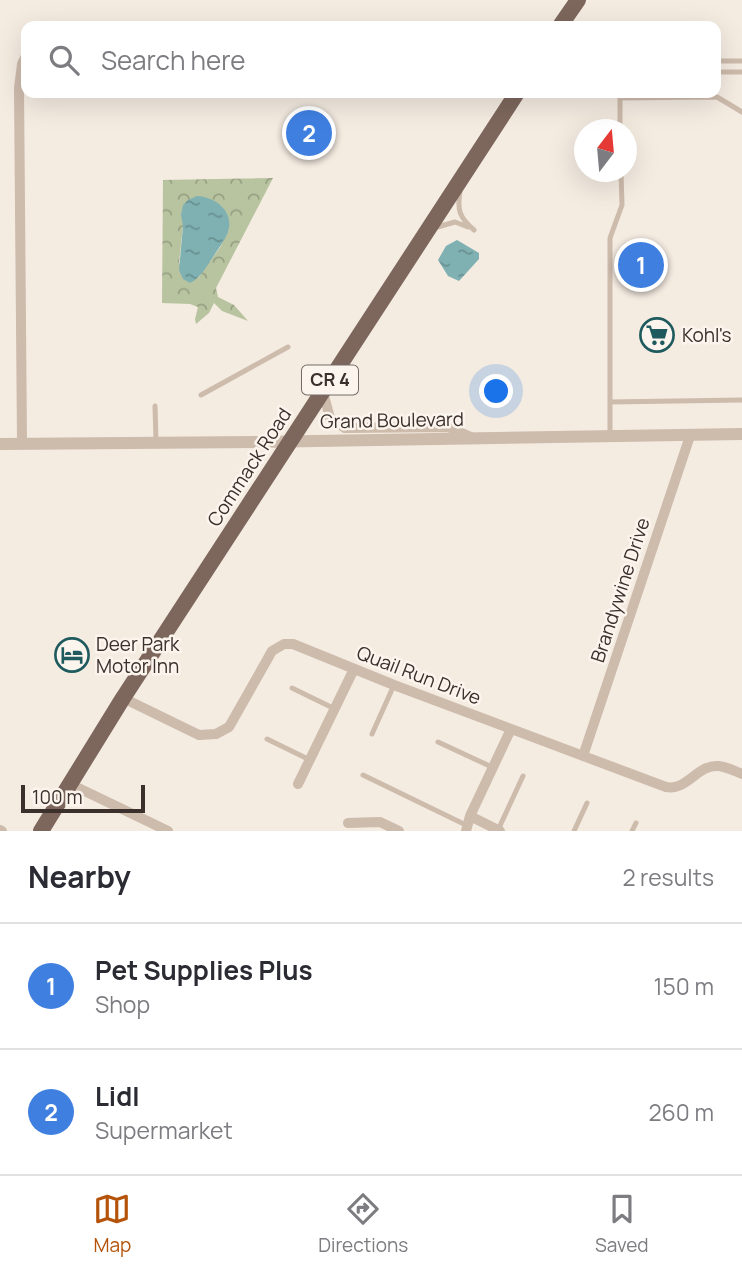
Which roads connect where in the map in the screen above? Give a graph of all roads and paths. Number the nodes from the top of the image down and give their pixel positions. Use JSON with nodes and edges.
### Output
{"nodes":[{"id":1,"x":578,"y":0,"type":"edge"},
{"id":2,"x":563,"y":21,"type":"edge"},
{"id":3,"x":721,"y":61,"type":"edge"},
{"id":4,"x":742,"y":61,"type":"edge"},
{"id":5,"x":21,"y":72,"type":"edge"},
{"id":6,"x":721,"y":72,"type":"edge"},
{"id":7,"x":742,"y":72,"type":"edge"},
{"id":8,"x":514,"y":98,"type":"edge"},
{"id":9,"x":619,"y":98,"type":"edge"},
{"id":10,"x":719,"y":98,"type":"edge"},
{"id":11,"x":742,"y":112,"type":"edge"},
{"id":12,"x":620,"y":119,"type":"edge"},
{"id":13,"x":462,"y":178,"type":"junction"},
{"id":14,"x":621,"y":182,"type":"edge"},
{"id":15,"x":428,"y":230,"type":"junction"},
{"id":16,"x":288,"y":347,"type":"dead end"},
{"id":17,"x":322,"y":391,"type":"junction"},
{"id":18,"x":201,"y":395,"type":"dead end"},
{"id":19,"x":742,"y":401,"type":"edge"},
{"id":20,"x":610,"y":402,"type":"junction"},
{"id":21,"x":155,"y":406,"type":"dead end"},
{"id":22,"x":742,"y":431,"type":"edge"},
{"id":23,"x":690,"y":436,"type":"junction"},
{"id":24,"x":610,"y":437,"type":"junction"},
{"id":25,"x":471,"y":438,"type":"junction"},
{"id":26,"x":289,"y":442,"type":"junction"},
{"id":27,"x":22,"y":443,"type":"junction"},
{"id":28,"x":156,"y":443,"type":"junction"},
{"id":29,"x":0,"y":444,"type":"edge"},
{"id":30,"x":354,"y":669,"type":"junction"},
{"id":31,"x":394,"y":685,"type":"junction"},
{"id":32,"x":292,"y":688,"type":"dead end"},
{"id":33,"x":124,"y":698,"type":"junction"},
{"id":34,"x":335,"y":709,"type":"junction"},
{"id":35,"x":511,"y":729,"type":"junction"},
{"id":36,"x":372,"y":734,"type":"dead end"},
{"id":37,"x":267,"y":739,"type":"dead end"},
{"id":38,"x":438,"y":742,"type":"dead end"},
{"id":39,"x":583,"y":755,"type":"junction"},
{"id":40,"x":310,"y":760,"type":"junction"},
{"id":41,"x":494,"y":768,"type":"junction"},
{"id":42,"x":742,"y":774,"type":"edge"},
{"id":43,"x":363,"y":775,"type":"dead end"},
{"id":44,"x":523,"y":776,"type":"dead end"},
{"id":45,"x":70,"y":784,"type":"junction"},
{"id":46,"x":298,"y":784,"type":"dead end"},
{"id":47,"x":587,"y":803,"type":"dead end"},
{"id":48,"x":348,"y":823,"type":"dead end"},
{"id":49,"x":636,"y":823,"type":"dead end"},
{"id":50,"x":468,"y":824,"type":"edge"},
{"id":51,"x":150,"y":827,"type":"edge"},
{"id":52,"x":499,"y":830,"type":"edge"},
{"id":53,"x":41,"y":831,"type":"edge"},
{"id":54,"x":168,"y":831,"type":"edge"},
{"id":55,"x":399,"y":831,"type":"edge"},
{"id":56,"x":574,"y":831,"type":"edge"},
{"id":57,"x":632,"y":831,"type":"edge"}],
"edges":[{"from":1,"to":2,"type":"main road"},
{"from":3,"to":4,"type":"lane"},
{"from":5,"to":27,"type":"street"},
{"from":6,"to":7,"type":"lane"},
{"from":8,"to":13,"type":"main road","name":"Commack Road","number":"CR 4"},
{"from":9,"to":12,"type":"lane"},
{"from":10,"to":11,"type":"lane"},
{"from":13,"to":15,"type":"main road","name":"Commack Road","number":"CR 4"},
{"from":13,"to":15,"type":"lane"},
{"from":14,"to":20,"type":"lane"},
{"from":15,"to":17,"type":"main road","name":"Commack Road","number":"CR 4"},
{"from":16,"to":18,"type":"lane"},
{"from":17,"to":25,"type":"street"},
{"from":17,"to":26,"type":"main road","name":"Commack Road","number":"CR 4"},
{"from":19,"to":20,"type":"lane"},
{"from":20,"to":24,"type":"lane"},
{"from":21,"to":28,"type":"lane"},
{"from":22,"to":23,"type":"street","name":"Grand Boulevard"},
{"from":23,"to":24,"type":"street","name":"Grand Boulevard"},
{"from":23,"to":39,"type":"street","name":"Brandywine Drive"},
{"from":24,"to":25,"type":"street","name":"Grand Boulevard"},
{"from":25,"to":26,"type":"street","name":"Grand Boulevard"},
{"from":26,"to":28,"type":"street","name":"Grand Boulevard"},
{"from":26,"to":33,"type":"main road","name":"Commack Road","number":"CR 4"},
{"from":27,"to":28,"type":"street","name":"Grand Boulevard"},
{"from":27,"to":29,"type":"street","name":"Grand Boulevard"},
{"from":30,"to":31,"type":"street","name":"Quail Run Drive"},
{"from":30,"to":33,"type":"street","name":"Quail Run Drive"},
{"from":30,"to":34,"type":"street"},
{"from":31,"to":35,"type":"street","name":"Quail Run Drive"},
{"from":31,"to":36,"type":"lane"},
{"from":32,"to":34,"type":"lane"},
{"from":33,"to":45,"type":"main road","name":"Commack Road","number":"CR 4"},
{"from":34,"to":40,"type":"street"},
{"from":35,"to":39,"type":"street","name":"Quail Run Drive"},
{"from":35,"to":41,"type":"street"},
{"from":37,"to":40,"type":"lane"},
{"from":38,"to":41,"type":"lane"},
{"from":39,"to":42,"type":"street","name":"Quail Run Drive"},
{"from":40,"to":46,"type":"street"},
{"from":41,"to":50,"type":"street"},
{"from":43,"to":50,"type":"lane"},
{"from":44,"to":52,"type":"lane"},
{"from":45,"to":51,"type":"street"},
{"from":45,"to":53,"type":"main road","name":"Commack Road","number":"CR 4"},
{"from":47,"to":56,"type":"lane"},
{"from":48,"to":55,"type":"street"},
{"from":49,"to":57,"type":"lane"},
{"from":50,"to":52,"type":"street"},
{"from":51,"to":54,"type":"street"}]}
